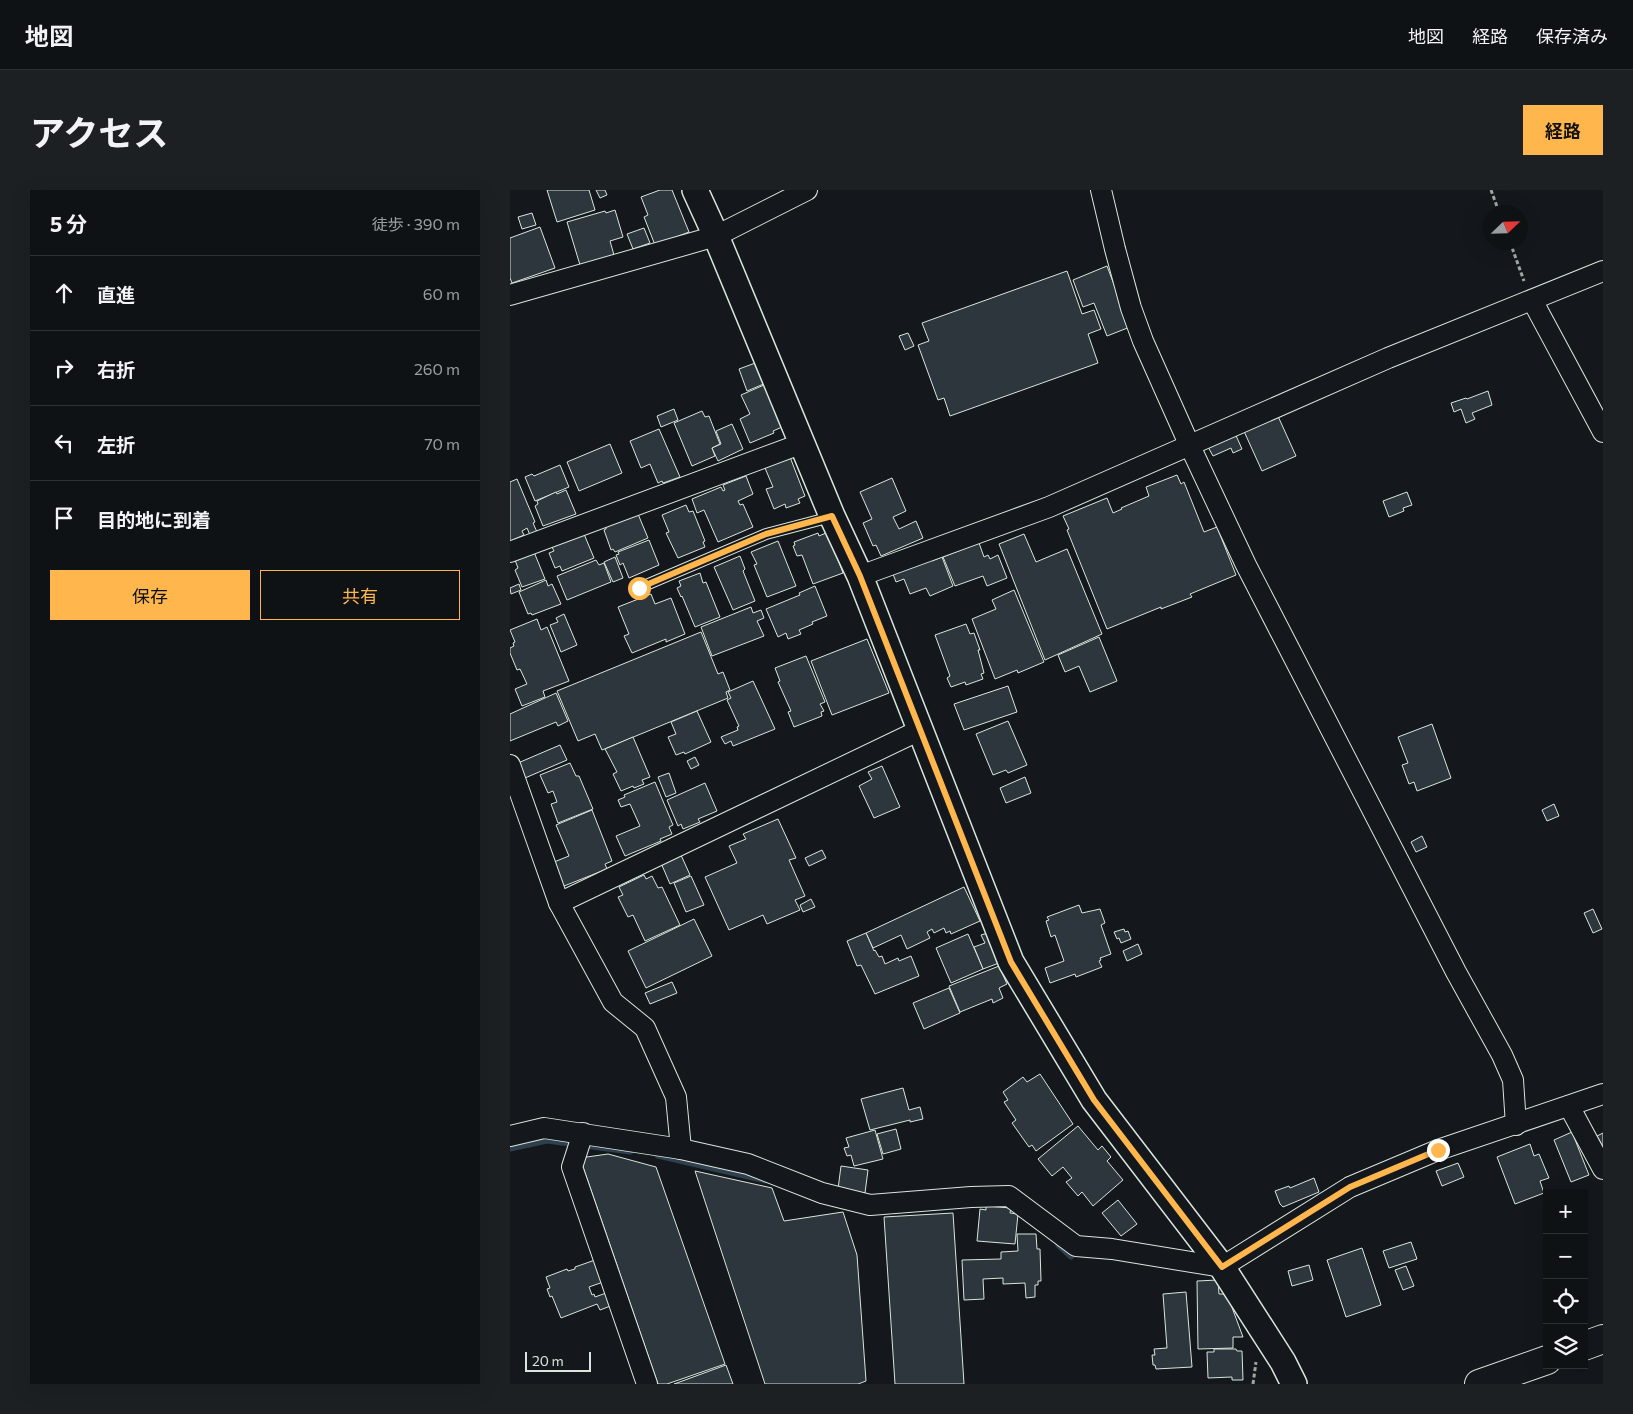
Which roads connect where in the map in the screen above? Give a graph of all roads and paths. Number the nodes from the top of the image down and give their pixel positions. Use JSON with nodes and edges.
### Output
{"nodes":[{"id":1,"x":696,"y":190,"type":"edge"},
{"id":2,"x":807,"y":190,"type":"edge"},
{"id":3,"x":1101,"y":190,"type":"edge"},
{"id":4,"x":1491,"y":190,"type":"edge"},
{"id":5,"x":1496,"y":205,"type":"edge"},
{"id":6,"x":716,"y":236,"type":"junction"},
{"id":7,"x":1513,"y":250,"type":"edge"},
{"id":8,"x":1603,"y":271,"type":"edge"},
{"id":9,"x":510,"y":295,"type":"edge"},
{"id":10,"x":1532,"y":300,"type":"junction"},
{"id":11,"x":1603,"y":432,"type":"edge"},
{"id":12,"x":803,"y":443,"type":"junction"},
{"id":13,"x":1189,"y":444,"type":"junction"},
{"id":14,"x":832,"y":516,"type":"junction"},
{"id":15,"x":510,"y":552,"type":"edge"},
{"id":16,"x":860,"y":576,"type":"junction"},
{"id":17,"x":639,"y":588,"type":"dead end"},
{"id":18,"x":920,"y":730,"type":"junction"},
{"id":19,"x":510,"y":765,"type":"edge"},
{"id":20,"x":559,"y":903,"type":"junction"},
{"id":21,"x":1603,"y":1094,"type":"edge"},
{"id":22,"x":1569,"y":1106,"type":"junction"},
{"id":23,"x":1516,"y":1125,"type":"junction"},
{"id":24,"x":583,"y":1133,"type":"junction"},
{"id":25,"x":510,"y":1136,"type":"edge"},
{"id":26,"x":681,"y":1148,"type":"junction"},
{"id":27,"x":1603,"y":1168,"type":"edge"},
{"id":28,"x":1222,"y":1267,"type":"junction"},
{"id":29,"x":1603,"y":1339,"type":"edge"},
{"id":30,"x":1588,"y":1345,"type":"edge"},
{"id":31,"x":1256,"y":1361,"type":"dead end"},
{"id":32,"x":1543,"y":1361,"type":"edge"},
{"id":33,"x":647,"y":1384,"type":"edge"},
{"id":34,"x":1253,"y":1384,"type":"edge"},
{"id":35,"x":1294,"y":1384,"type":"edge"},
{"id":36,"x":1479,"y":1384,"type":"edge"}],
"edges":[{"from":1,"to":6,"type":"street"},
{"from":2,"to":6,"type":"street"},
{"from":3,"to":13,"type":"street"},
{"from":4,"to":5,"type":"path"},
{"from":6,"to":9,"type":"street"},
{"from":6,"to":12,"type":"street"},
{"from":7,"to":10,"type":"path"},
{"from":8,"to":10,"type":"street"},
{"from":10,"to":11,"type":"street"},
{"from":10,"to":13,"type":"street"},
{"from":12,"to":14,"type":"street"},
{"from":12,"to":15,"type":"street"},
{"from":13,"to":16,"type":"street"},
{"from":13,"to":23,"type":"street"},
{"from":14,"to":16,"type":"street"},
{"from":14,"to":17,"type":"lane"},
{"from":16,"to":18,"type":"street"},
{"from":18,"to":20,"type":"street"},
{"from":18,"to":28,"type":"street"},
{"from":19,"to":20,"type":"street"},
{"from":20,"to":26,"type":"street"},
{"from":21,"to":22,"type":"street"},
{"from":22,"to":23,"type":"street"},
{"from":22,"to":27,"type":"street"},
{"from":23,"to":28,"type":"street"},
{"from":24,"to":25,"type":"street"},
{"from":24,"to":26,"type":"street"},
{"from":24,"to":33,"type":"street"},
{"from":26,"to":28,"type":"street"},
{"from":28,"to":35,"type":"street"},
{"from":29,"to":30,"type":"highway"},
{"from":31,"to":34,"type":"path"},
{"from":32,"to":36,"type":"highway"}]}
